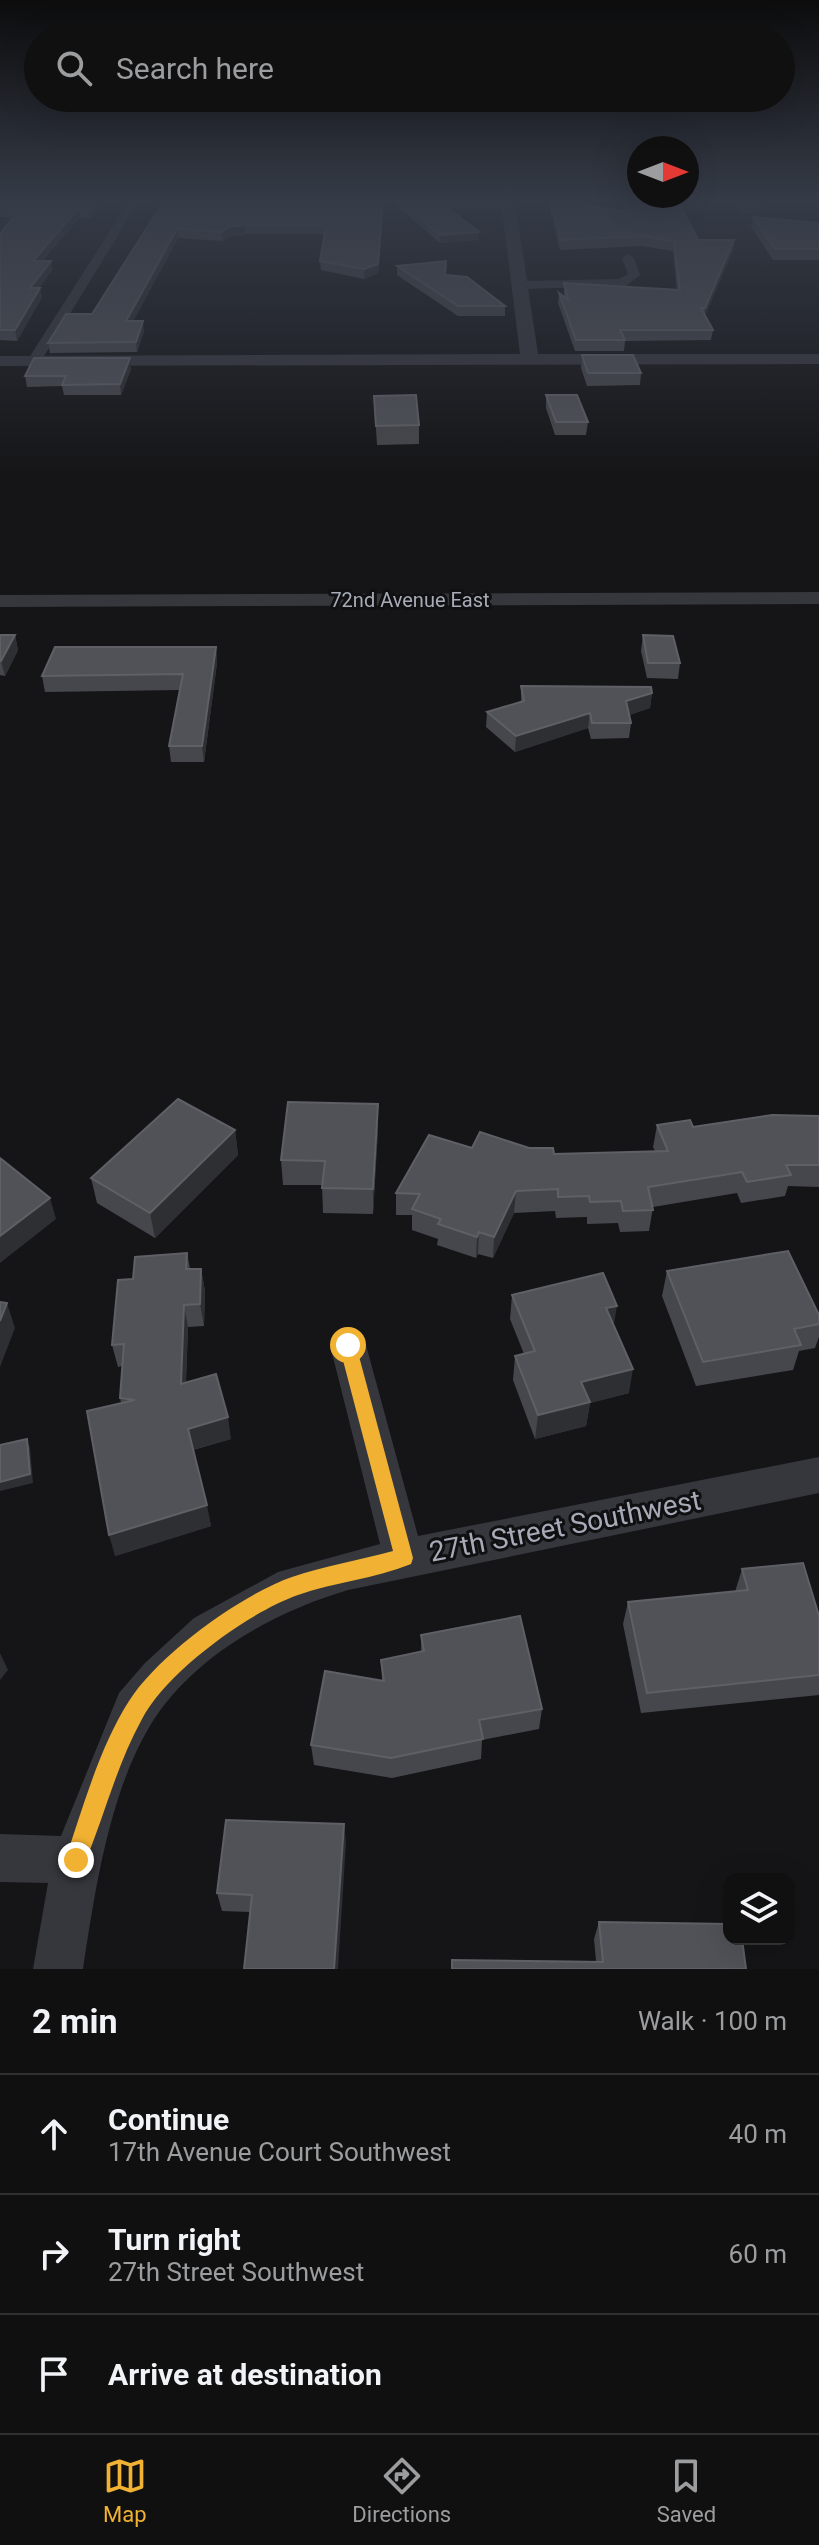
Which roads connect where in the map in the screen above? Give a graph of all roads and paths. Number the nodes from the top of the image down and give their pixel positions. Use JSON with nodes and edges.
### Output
{"nodes":[{"id":1,"x":77,"y":293,"type":"edge"},
{"id":2,"x":523,"y":293,"type":"edge"},
{"id":3,"x":530,"y":359,"type":"junction"},
{"id":4,"x":819,"y":359,"type":"edge"},
{"id":5,"x":0,"y":361,"type":"edge"},
{"id":6,"x":34,"y":361,"type":"junction"},
{"id":7,"x":819,"y":598,"type":"edge"},
{"id":8,"x":0,"y":601,"type":"edge"},
{"id":9,"x":348,"y":1345,"type":"dead end"},
{"id":10,"x":819,"y":1475,"type":"edge"},
{"id":11,"x":404,"y":1558,"type":"junction"},
{"id":12,"x":0,"y":1858,"type":"edge"},
{"id":13,"x":76,"y":1860,"type":"junction"},
{"id":14,"x":58,"y":1969,"type":"edge"}],
"edges":[{"from":1,"to":6,"type":"street"},
{"from":2,"to":3,"type":"street"},
{"from":3,"to":4,"type":"street"},
{"from":3,"to":6,"type":"street"},
{"from":5,"to":6,"type":"street"},
{"from":7,"to":8,"type":"street","name":"72nd Avenue East"},
{"from":9,"to":11,"type":"street"},
{"from":10,"to":11,"type":"street","name":"27th Street Southwest"},
{"from":11,"to":13,"type":"street","name":"27th Street Southwest"},
{"from":12,"to":13,"type":"street"},
{"from":13,"to":14,"type":"street","name":"27th Street Southwest"}]}
